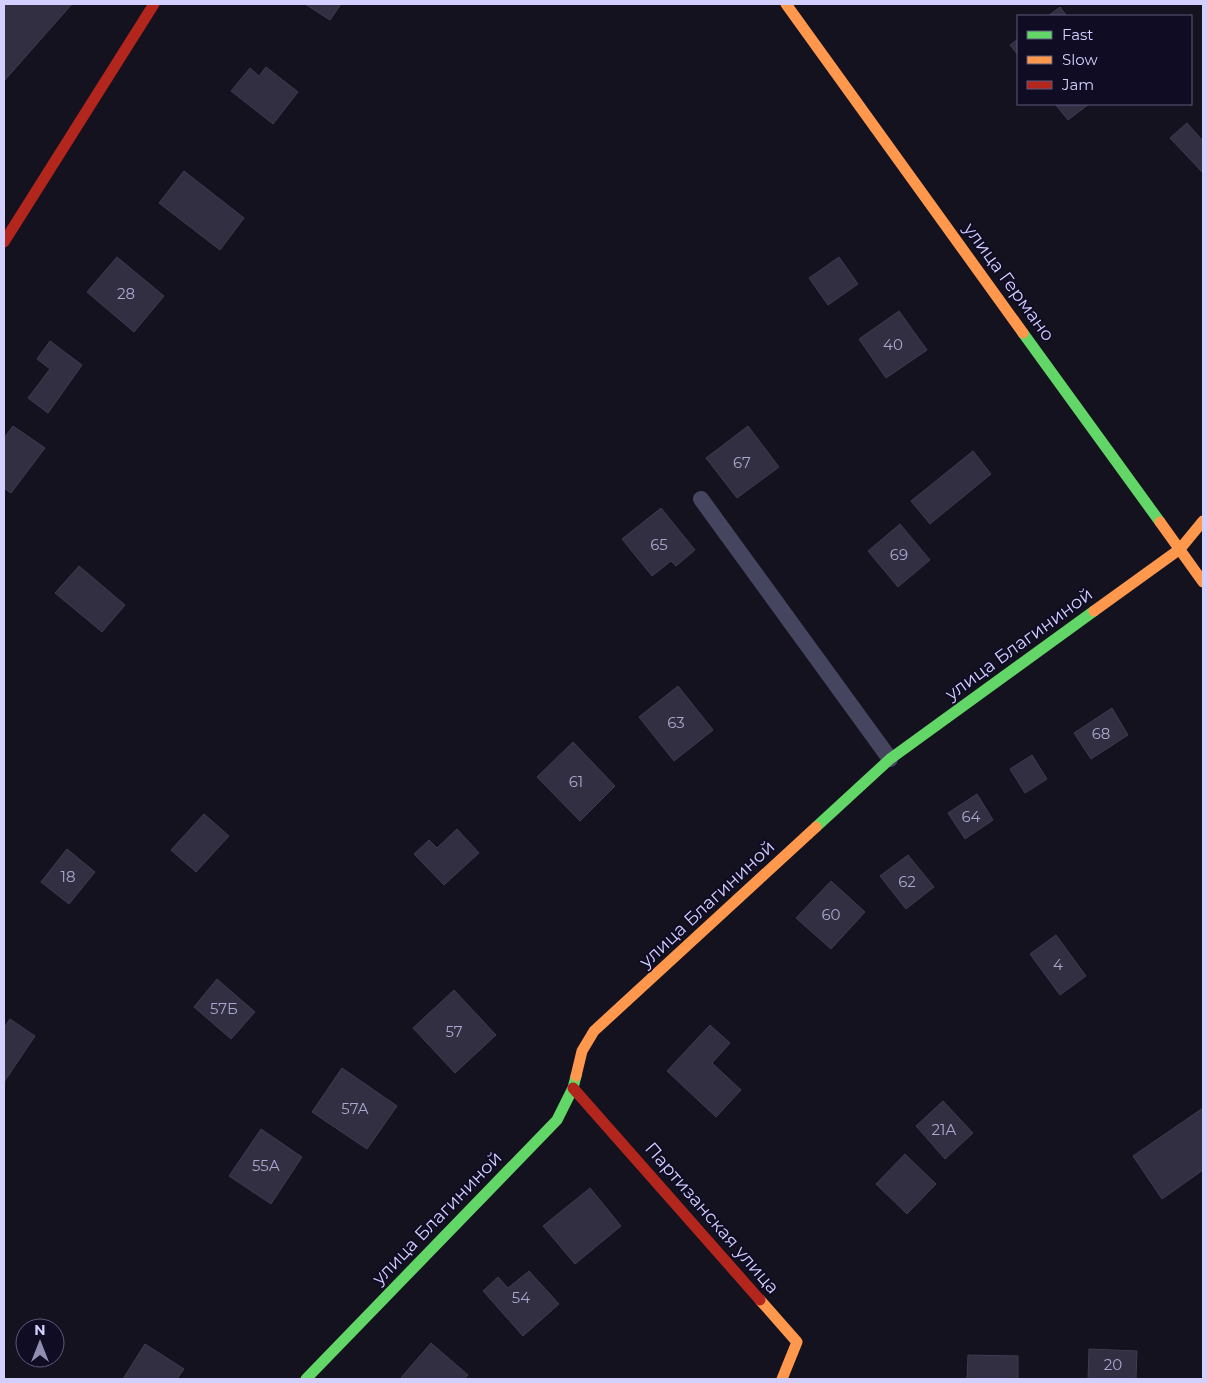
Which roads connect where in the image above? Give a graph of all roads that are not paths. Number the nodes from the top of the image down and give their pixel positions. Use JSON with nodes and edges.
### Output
{"nodes":[{"id":1,"x":154,"y":4,"type":"edge"},
{"id":2,"x":786,"y":4,"type":"edge"},
{"id":3,"x":4,"y":242,"type":"edge"},
{"id":4,"x":701,"y":499,"type":"dead end"},
{"id":5,"x":1203,"y":521,"type":"edge"},
{"id":6,"x":1180,"y":549,"type":"junction"},
{"id":7,"x":1203,"y":582,"type":"edge"},
{"id":8,"x":890,"y":759,"type":"junction"},
{"id":9,"x":573,"y":1088,"type":"junction"},
{"id":10,"x":306,"y":1379,"type":"edge"},
{"id":11,"x":782,"y":1379,"type":"edge"}],
"edges":[{"from":1,"to":3,"type":"street"},
{"from":2,"to":6,"type":"street","name":"улица Германо"},
{"from":4,"to":8,"type":"lane"},
{"from":5,"to":6,"type":"street","name":"улица Благининой"},
{"from":6,"to":7,"type":"street","name":"улица Германо"},
{"from":6,"to":8,"type":"street","name":"улица Благининой"},
{"from":8,"to":9,"type":"street","name":"улица Благининой"},
{"from":9,"to":10,"type":"street","name":"улица Благининой"},
{"from":9,"to":11,"type":"street","name":"Партизанская улица"}]}
